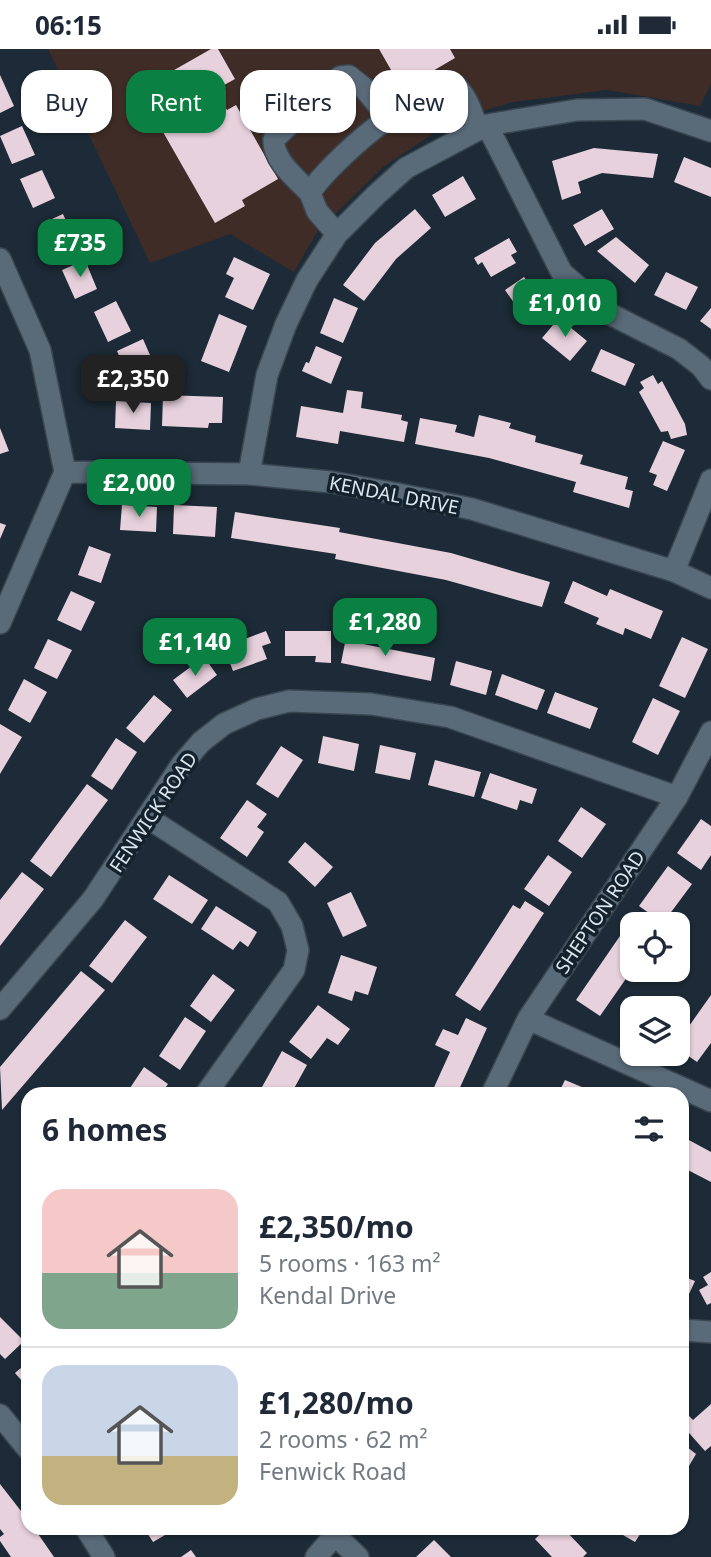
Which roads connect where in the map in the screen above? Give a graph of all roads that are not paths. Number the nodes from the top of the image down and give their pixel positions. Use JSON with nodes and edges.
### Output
{"nodes":[{"id":1,"x":370,"y":95,"type":"edge"},
{"id":2,"x":468,"y":103,"type":"edge"},
{"id":3,"x":482,"y":127,"type":"junction"},
{"id":4,"x":370,"y":131,"type":"edge"},
{"id":5,"x":711,"y":131,"type":"edge"},
{"id":6,"x":310,"y":193,"type":"junction"},
{"id":7,"x":337,"y":234,"type":"junction"},
{"id":8,"x":0,"y":259,"type":"edge"},
{"id":9,"x":711,"y":379,"type":"edge"},
{"id":10,"x":65,"y":471,"type":"junction"},
{"id":11,"x":249,"y":474,"type":"junction"},
{"id":12,"x":711,"y":480,"type":"edge"},
{"id":13,"x":674,"y":571,"type":"junction"},
{"id":14,"x":711,"y":588,"type":"edge"},
{"id":15,"x":6,"y":595,"type":"edge"},
{"id":16,"x":0,"y":623,"type":"edge"},
{"id":17,"x":711,"y":732,"type":"edge"},
{"id":18,"x":677,"y":797,"type":"junction"},
{"id":19,"x":148,"y":818,"type":"junction"},
{"id":20,"x":0,"y":1009,"type":"edge"},
{"id":21,"x":528,"y":1019,"type":"junction"},
{"id":22,"x":211,"y":1087,"type":"edge"},
{"id":23,"x":495,"y":1087,"type":"edge"},
{"id":24,"x":680,"y":1087,"type":"edge"},
{"id":25,"x":689,"y":1091,"type":"edge"},
{"id":26,"x":711,"y":1101,"type":"edge"},
{"id":27,"x":689,"y":1331,"type":"edge"},
{"id":28,"x":711,"y":1332,"type":"edge"},
{"id":29,"x":0,"y":1415,"type":"edge"},
{"id":30,"x":21,"y":1440,"type":"edge"},
{"id":31,"x":90,"y":1535,"type":"edge"},
{"id":32,"x":336,"y":1535,"type":"edge"},
{"id":33,"x":341,"y":1535,"type":"edge"},
{"id":34,"x":104,"y":1557,"type":"edge"},
{"id":35,"x":316,"y":1557,"type":"edge"},
{"id":36,"x":358,"y":1557,"type":"edge"}],
"edges":[{"from":1,"to":6,"type":"street"},
{"from":2,"to":3,"type":"street"},
{"from":3,"to":5,"type":"street"},
{"from":3,"to":7,"type":"street"},
{"from":3,"to":9,"type":"street"},
{"from":4,"to":6,"type":"street"},
{"from":6,"to":7,"type":"street"},
{"from":7,"to":11,"type":"street"},
{"from":8,"to":10,"type":"street"},
{"from":10,"to":11,"type":"street","name":"KENDAL DRIVE"},
{"from":10,"to":15,"type":"street"},
{"from":11,"to":13,"type":"street","name":"KENDAL DRIVE"},
{"from":12,"to":13,"type":"street"},
{"from":13,"to":14,"type":"street","name":"KENDAL DRIVE"},
{"from":15,"to":16,"type":"street"},
{"from":17,"to":18,"type":"street","name":"SHEPTON ROAD"},
{"from":18,"to":19,"type":"street","name":"FENWICK ROAD"},
{"from":18,"to":21,"type":"street","name":"SHEPTON ROAD"},
{"from":19,"to":20,"type":"street","name":"FENWICK ROAD"},
{"from":19,"to":22,"type":"street"},
{"from":21,"to":23,"type":"street","name":"SHEPTON ROAD"},
{"from":21,"to":24,"type":"street"},
{"from":25,"to":26,"type":"street"},
{"from":27,"to":28,"type":"street"},
{"from":29,"to":30,"type":"street"},
{"from":31,"to":34,"type":"street"},
{"from":32,"to":35,"type":"street"},
{"from":33,"to":36,"type":"street"}]}
